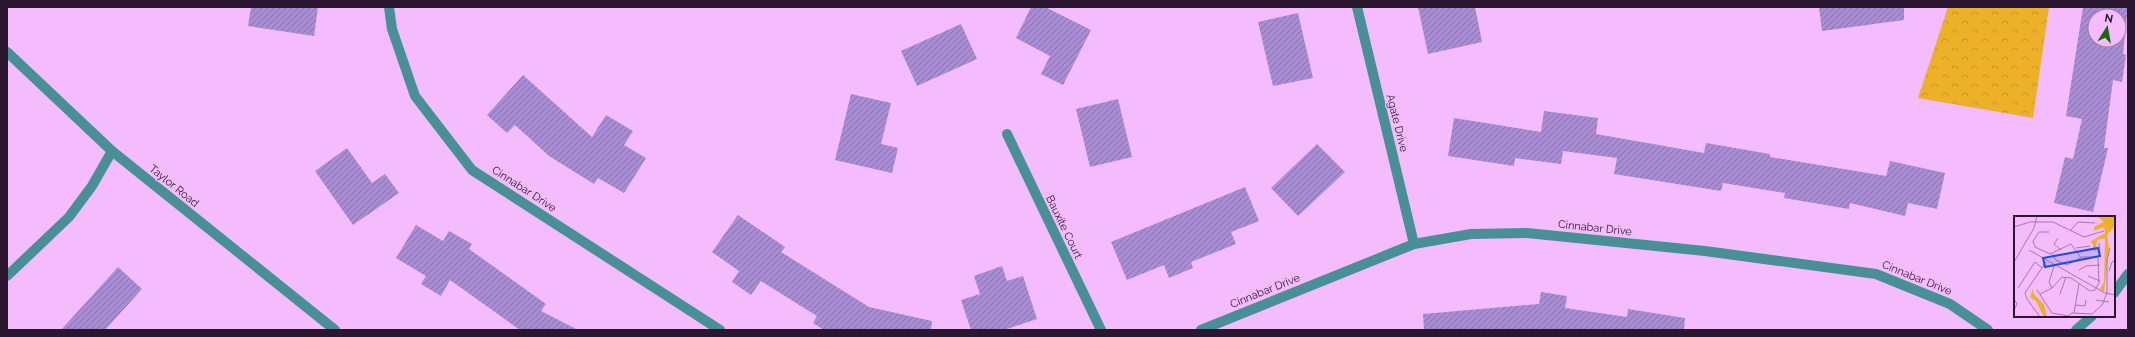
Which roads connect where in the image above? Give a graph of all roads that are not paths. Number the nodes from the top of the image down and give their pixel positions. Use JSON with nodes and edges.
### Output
{"nodes":[{"id":1,"x":389,"y":7,"type":"edge"},
{"id":2,"x":1357,"y":7,"type":"edge"},
{"id":3,"x":7,"y":52,"type":"edge"},
{"id":4,"x":1007,"y":134,"type":"dead end"},
{"id":5,"x":112,"y":151,"type":"junction"},
{"id":6,"x":1414,"y":244,"type":"junction"},
{"id":7,"x":2128,"y":274,"type":"edge"},
{"id":8,"x":7,"y":276,"type":"edge"},
{"id":9,"x":2115,"y":292,"type":"edge"},
{"id":10,"x":2091,"y":317,"type":"edge"},
{"id":11,"x":335,"y":330,"type":"edge"},
{"id":12,"x":720,"y":330,"type":"edge"},
{"id":13,"x":1100,"y":330,"type":"edge"},
{"id":14,"x":1201,"y":330,"type":"edge"},
{"id":15,"x":1988,"y":330,"type":"edge"},
{"id":16,"x":2076,"y":330,"type":"edge"}],
"edges":[{"from":1,"to":12,"type":"street","name":"Cinnabar Drive"},
{"from":2,"to":6,"type":"street","name":"Agate Drive"},
{"from":3,"to":5,"type":"street","name":"Taylor Road"},
{"from":4,"to":13,"type":"street","name":"Bauxite Court"},
{"from":5,"to":8,"type":"street"},
{"from":5,"to":11,"type":"street","name":"Taylor Road"},
{"from":6,"to":14,"type":"street","name":"Cinnabar Drive"},
{"from":6,"to":15,"type":"street","name":"Cinnabar Drive"},
{"from":7,"to":9,"type":"street"},
{"from":10,"to":16,"type":"street"}]}
